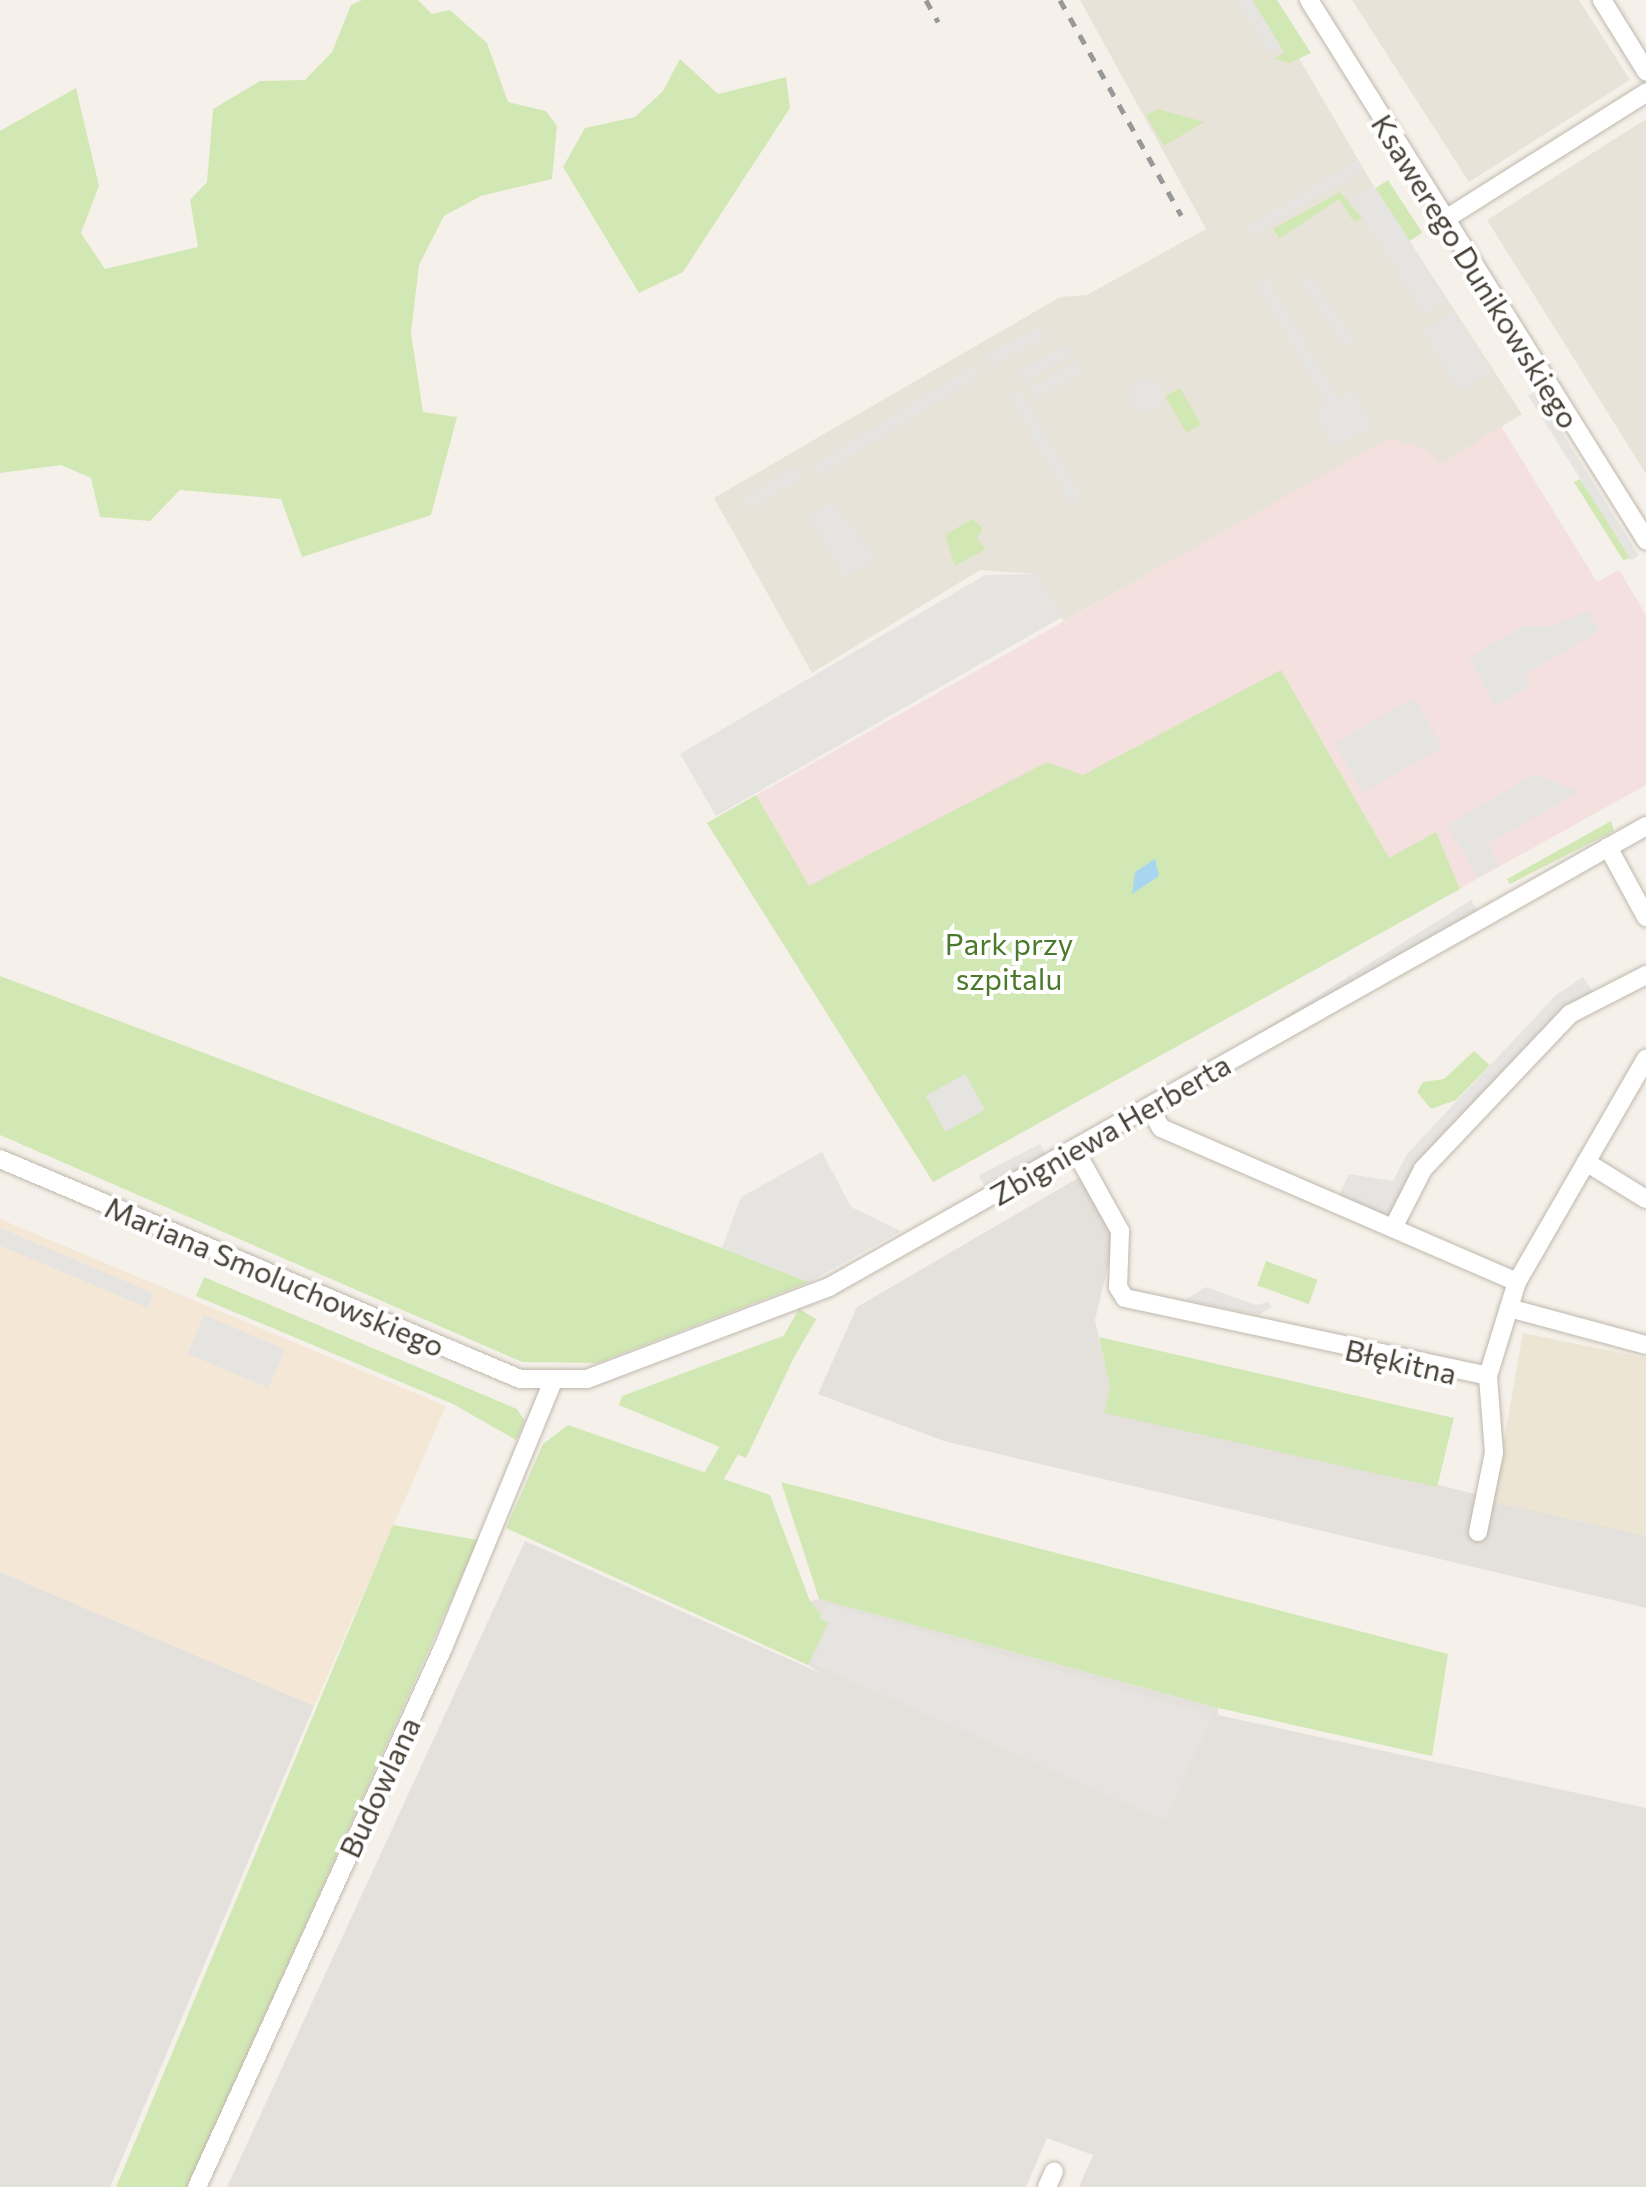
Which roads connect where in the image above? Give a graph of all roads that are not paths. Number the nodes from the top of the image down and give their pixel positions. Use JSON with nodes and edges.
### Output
{"nodes":[{"id":1,"x":1309,"y":0,"type":"edge"},
{"id":2,"x":1602,"y":0,"type":"edge"},
{"id":3,"x":1646,"y":71,"type":"edge"},
{"id":4,"x":1646,"y":93,"type":"edge"},
{"id":5,"x":1444,"y":220,"type":"junction"},
{"id":6,"x":1646,"y":540,"type":"edge"},
{"id":7,"x":1646,"y":826,"type":"edge"},
{"id":8,"x":1608,"y":847,"type":"junction"},
{"id":9,"x":1646,"y":917,"type":"edge"},
{"id":10,"x":1646,"y":975,"type":"edge"},
{"id":11,"x":1646,"y":1059,"type":"edge"},
{"id":12,"x":1149,"y":1107,"type":"junction"},
{"id":13,"x":1075,"y":1150,"type":"junction"},
{"id":14,"x":0,"y":1159,"type":"edge"},
{"id":15,"x":1586,"y":1162,"type":"junction"},
{"id":16,"x":1646,"y":1199,"type":"edge"},
{"id":17,"x":1393,"y":1228,"type":"junction"},
{"id":18,"x":1517,"y":1282,"type":"junction"},
{"id":19,"x":1509,"y":1308,"type":"junction"},
{"id":20,"x":1646,"y":1345,"type":"edge"},
{"id":21,"x":1488,"y":1376,"type":"junction"},
{"id":22,"x":552,"y":1384,"type":"junction"},
{"id":23,"x":1478,"y":1532,"type":"dead end"},
{"id":24,"x":197,"y":2187,"type":"edge"}],
"edges":[{"from":1,"to":5,"type":"street","name":"Ksawerego Dunikowskiego"},
{"from":2,"to":3,"type":"street"},
{"from":4,"to":5,"type":"street"},
{"from":5,"to":6,"type":"street","name":"Ksawerego Dunikowskiego"},
{"from":7,"to":8,"type":"street","name":"Zbigniewa Herberta"},
{"from":8,"to":9,"type":"street"},
{"from":8,"to":12,"type":"street","name":"Zbigniewa Herberta"},
{"from":10,"to":17,"type":"street"},
{"from":11,"to":15,"type":"street","name":"Błękitna"},
{"from":12,"to":13,"type":"street","name":"Zbigniewa Herberta"},
{"from":12,"to":17,"type":"street"},
{"from":13,"to":21,"type":"street","name":"Błękitna"},
{"from":13,"to":22,"type":"street","name":"Zbigniewa Herberta"},
{"from":14,"to":22,"type":"street","name":"Mariana Smoluchowskiego"},
{"from":15,"to":16,"type":"street"},
{"from":15,"to":18,"type":"street","name":"Błękitna"},
{"from":17,"to":18,"type":"street"},
{"from":18,"to":19,"type":"street","name":"Błękitna"},
{"from":19,"to":20,"type":"street"},
{"from":19,"to":21,"type":"street","name":"Błękitna"},
{"from":21,"to":23,"type":"street"},
{"from":22,"to":24,"type":"street","name":"Budowlana"}]}
